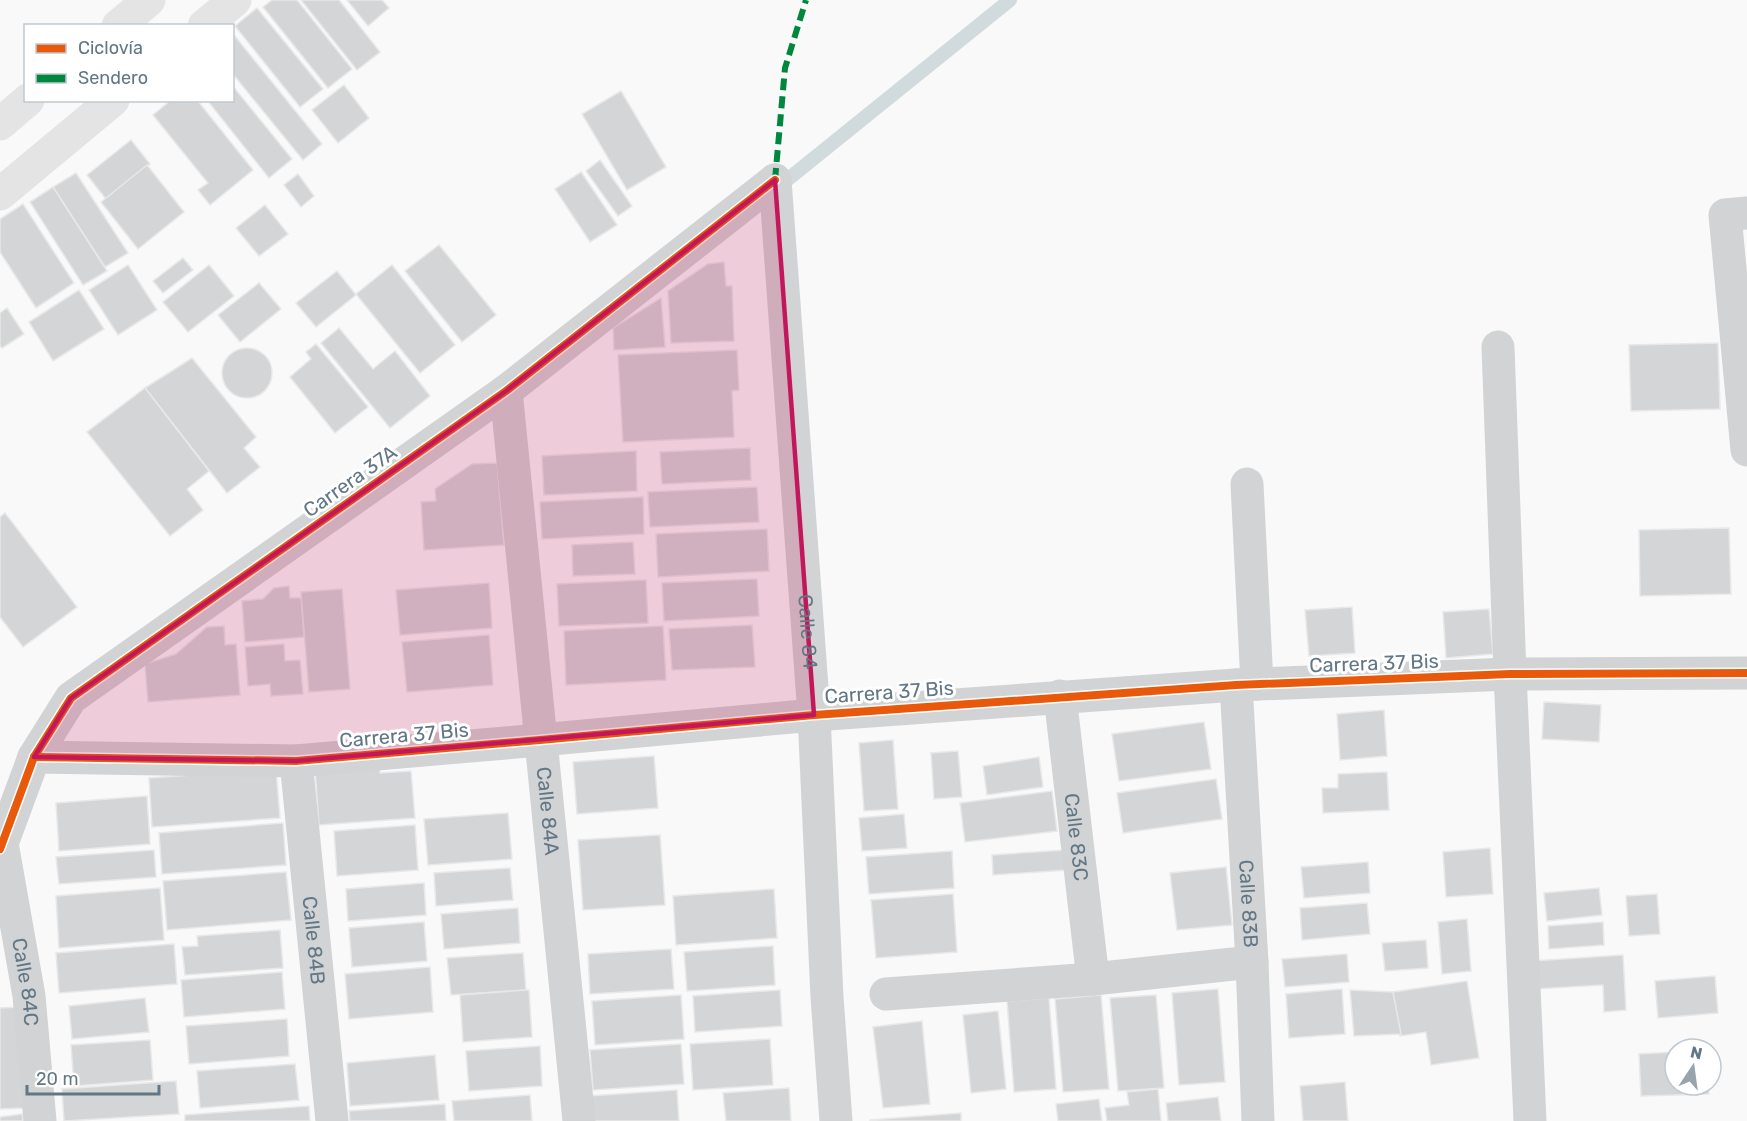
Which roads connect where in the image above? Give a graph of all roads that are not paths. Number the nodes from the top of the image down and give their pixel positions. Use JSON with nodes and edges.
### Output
{"nodes":[{"id":1,"x":149,"y":0,"type":"edge"},
{"id":2,"x":235,"y":0,"type":"edge"},
{"id":3,"x":120,"y":24,"type":"edge"},
{"id":4,"x":206,"y":24,"type":"edge"},
{"id":5,"x":26,"y":102,"type":"edge"},
{"id":6,"x":111,"y":102,"type":"edge"},
{"id":7,"x":0,"y":124,"type":"edge"},
{"id":8,"x":775,"y":180,"type":"joint"},
{"id":9,"x":0,"y":194,"type":"edge"},
{"id":10,"x":1747,"y":213,"type":"edge"},
{"id":11,"x":1498,"y":347,"type":"dead end"},
{"id":12,"x":506,"y":391,"type":"junction"},
{"id":13,"x":1747,"y":438,"type":"edge"},
{"id":14,"x":1747,"y":450,"type":"edge"},
{"id":15,"x":1247,"y":484,"type":"dead end"},
{"id":16,"x":1747,"y":673,"type":"edge"},
{"id":17,"x":1510,"y":674,"type":"junction"},
{"id":18,"x":1246,"y":685,"type":"junction"},
{"id":19,"x":1060,"y":696,"type":"junction"},
{"id":20,"x":814,"y":715,"type":"junction"},
{"id":21,"x":540,"y":741,"type":"junction"},
{"id":22,"x":34,"y":757,"type":"junction"},
{"id":23,"x":296,"y":761,"type":"junction"},
{"id":24,"x":1,"y":846,"type":"edge"},
{"id":25,"x":1252,"y":962,"type":"junction"},
{"id":26,"x":1093,"y":979,"type":"junction"},
{"id":27,"x":886,"y":994,"type":"dead end"},
{"id":28,"x":40,"y":1121,"type":"edge"},
{"id":29,"x":332,"y":1121,"type":"edge"},
{"id":30,"x":579,"y":1121,"type":"edge"},
{"id":31,"x":836,"y":1121,"type":"edge"},
{"id":32,"x":1258,"y":1121,"type":"edge"},
{"id":33,"x":1530,"y":1121,"type":"edge"}],
"edges":[{"from":1,"to":3,"type":"main road"},
{"from":2,"to":4,"type":"main road"},
{"from":5,"to":7,"type":"main road"},
{"from":6,"to":9,"type":"main road"},
{"from":8,"to":12,"type":"street","name":"Carrera 37A"},
{"from":8,"to":20,"type":"street","name":"Calle 84"},
{"from":10,"to":13,"type":"street"},
{"from":11,"to":17,"type":"street"},
{"from":12,"to":21,"type":"street","name":"Calle 84A"},
{"from":12,"to":22,"type":"street","name":"Carrera 37A"},
{"from":13,"to":14,"type":"street"},
{"from":15,"to":18,"type":"street","name":"Calle 83B"},
{"from":16,"to":17,"type":"street","name":"Carrera 37 Bis"},
{"from":17,"to":18,"type":"street","name":"Carrera 37 Bis"},
{"from":17,"to":33,"type":"street"},
{"from":18,"to":19,"type":"street","name":"Carrera 37 Bis"},
{"from":18,"to":25,"type":"street","name":"Calle 83B"},
{"from":19,"to":20,"type":"street","name":"Carrera 37 Bis"},
{"from":19,"to":26,"type":"street","name":"Calle 83C"},
{"from":20,"to":21,"type":"street","name":"Carrera 37 Bis"},
{"from":20,"to":31,"type":"street","name":"Calle 84"},
{"from":21,"to":23,"type":"street","name":"Carrera 37 Bis"},
{"from":21,"to":30,"type":"street","name":"Calle 84A"},
{"from":22,"to":23,"type":"street","name":"Carrera 37 Bis"},
{"from":22,"to":24,"type":"street","name":"Carrera 37A"},
{"from":23,"to":29,"type":"street","name":"Calle 84B"},
{"from":24,"to":28,"type":"street","name":"Calle 84C"},
{"from":25,"to":26,"type":"street"},
{"from":25,"to":32,"type":"street","name":"Calle 83B"},
{"from":26,"to":27,"type":"street"}]}
